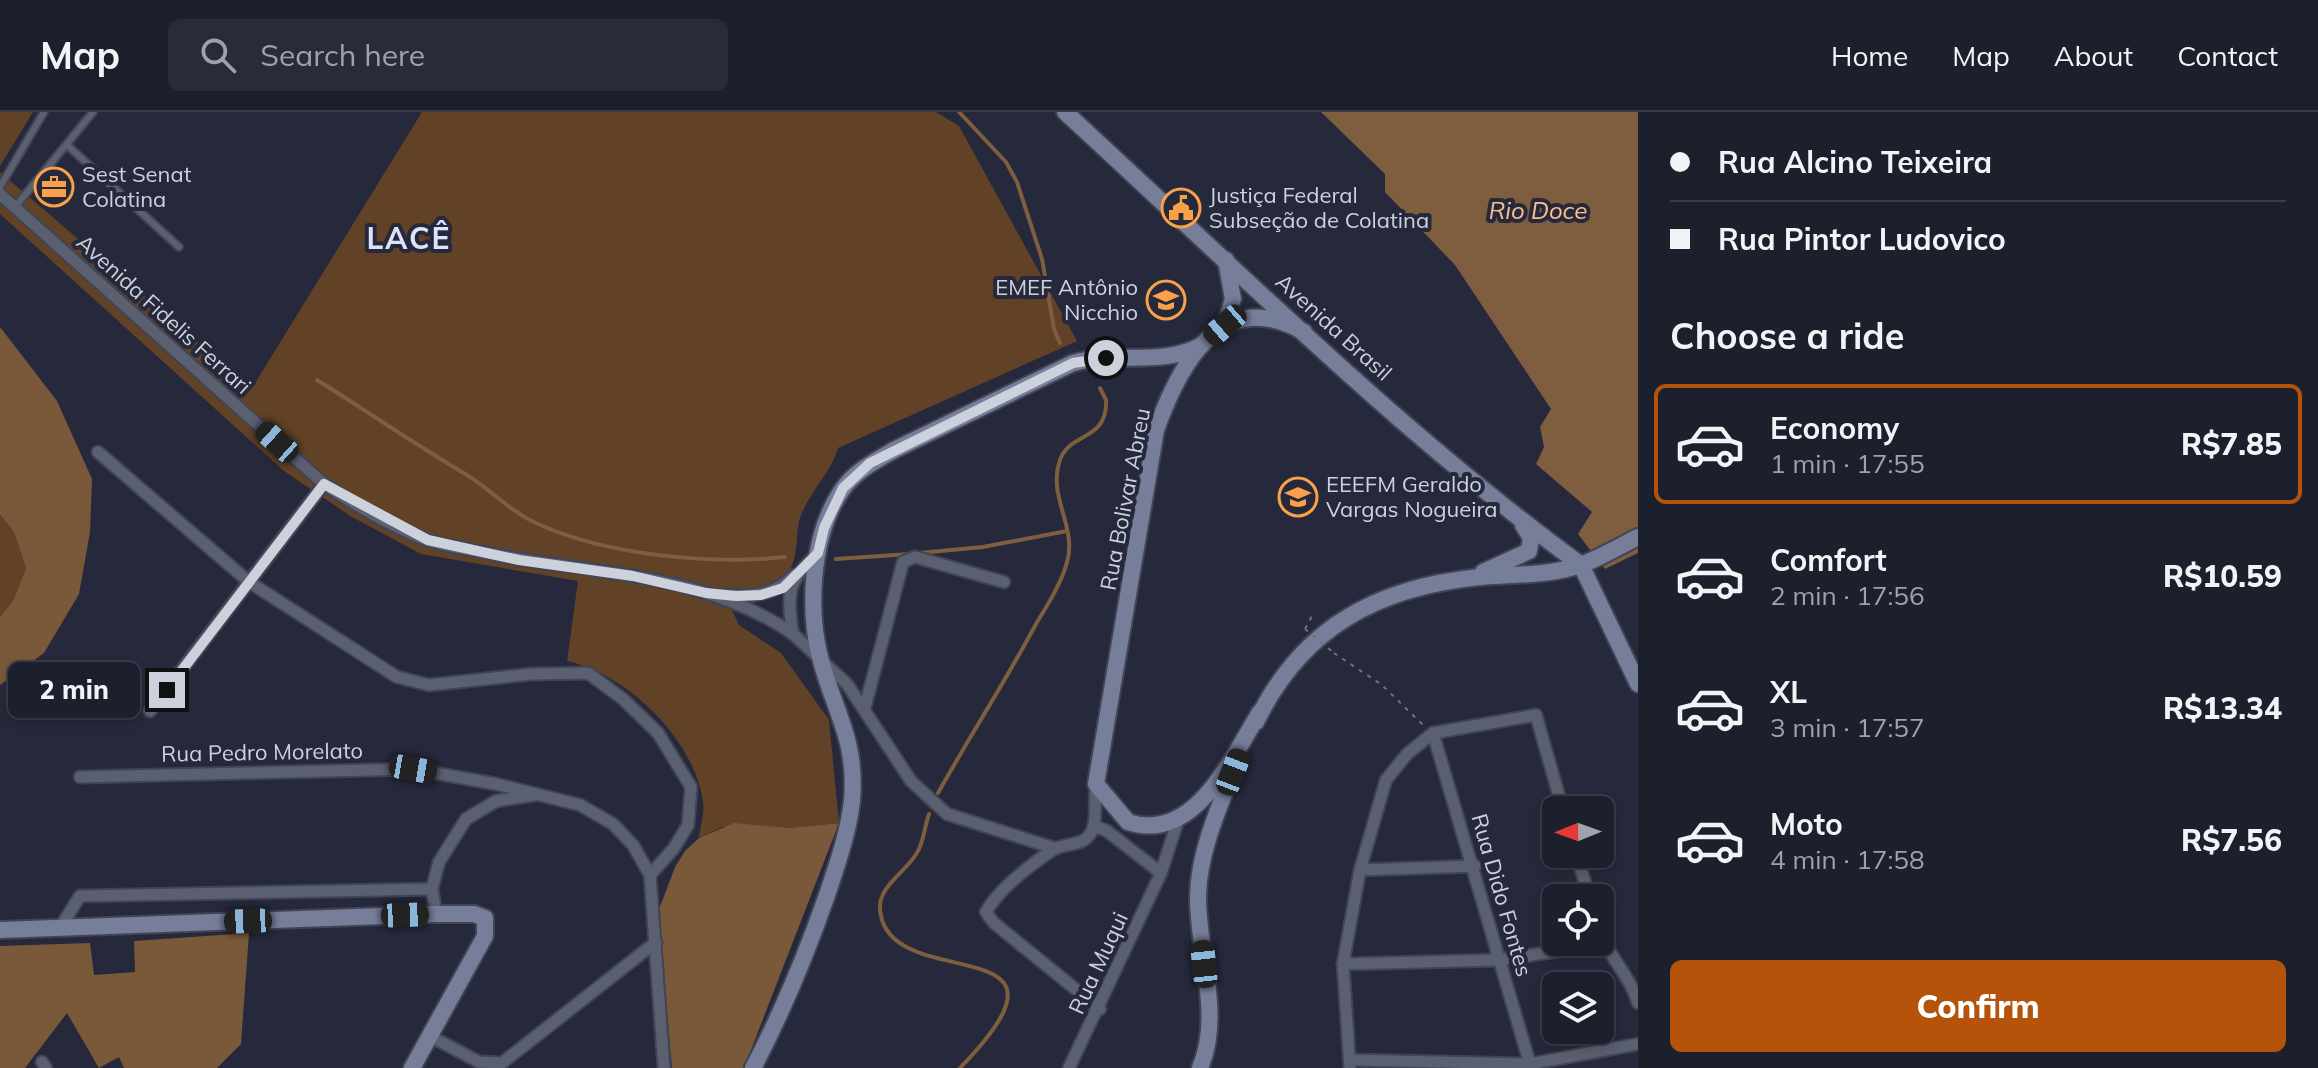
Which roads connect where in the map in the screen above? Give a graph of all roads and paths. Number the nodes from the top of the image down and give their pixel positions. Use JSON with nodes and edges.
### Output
{"nodes":[{"id":1,"x":44,"y":112,"type":"edge"},
{"id":2,"x":93,"y":112,"type":"edge"},
{"id":3,"x":1065,"y":112,"type":"edge"},
{"id":4,"x":67,"y":145,"type":"junction"},
{"id":5,"x":0,"y":187,"type":"edge"},
{"id":6,"x":0,"y":194,"type":"edge"},
{"id":7,"x":15,"y":207,"type":"junction"},
{"id":8,"x":179,"y":247,"type":"dead end"},
{"id":9,"x":1225,"y":259,"type":"junction"},
{"id":10,"x":1225,"y":325,"type":"junction"},
{"id":11,"x":1304,"y":332,"type":"junction"},
{"id":12,"x":1202,"y":345,"type":"junction"},
{"id":13,"x":98,"y":452,"type":"dead end"},
{"id":14,"x":324,"y":484,"type":"junction"},
{"id":15,"x":1515,"y":517,"type":"junction"},
{"id":16,"x":1632,"y":541,"type":"edge"},
{"id":17,"x":818,"y":553,"type":"junction"},
{"id":18,"x":1581,"y":565,"type":"junction"},
{"id":19,"x":795,"y":575,"type":"junction"},
{"id":20,"x":1470,"y":578,"type":"junction"},
{"id":21,"x":249,"y":582,"type":"junction"},
{"id":22,"x":1004,"y":582,"type":"dead end"},
{"id":23,"x":706,"y":593,"type":"junction"},
{"id":24,"x":1313,"y":614,"type":"dead end"},
{"id":25,"x":793,"y":634,"type":"junction"},
{"id":26,"x":821,"y":662,"type":"junction"},
{"id":27,"x":1638,"y":684,"type":"edge"},
{"id":28,"x":865,"y":707,"type":"junction"},
{"id":29,"x":150,"y":711,"type":"dead end"},
{"id":30,"x":1260,"y":712,"type":"junction"},
{"id":31,"x":1433,"y":733,"type":"junction"},
{"id":32,"x":80,"y":777,"type":"dead end"},
{"id":33,"x":1096,"y":784,"type":"junction"},
{"id":34,"x":543,"y":794,"type":"junction"},
{"id":35,"x":1559,"y":796,"type":"edge"},
{"id":36,"x":1178,"y":820,"type":"junction"},
{"id":37,"x":1128,"y":822,"type":"junction"},
{"id":38,"x":1094,"y":826,"type":"junction"},
{"id":39,"x":1107,"y":831,"type":"junction"},
{"id":40,"x":1054,"y":848,"type":"junction"},
{"id":41,"x":1475,"y":866,"type":"junction"},
{"id":42,"x":1360,"y":870,"type":"junction"},
{"id":43,"x":1161,"y":873,"type":"junction"},
{"id":44,"x":650,"y":875,"type":"junction"},
{"id":45,"x":432,"y":889,"type":"junction"},
{"id":46,"x":436,"y":914,"type":"junction"},
{"id":47,"x":60,"y":928,"type":"junction"},
{"id":48,"x":0,"y":930,"type":"edge"},
{"id":49,"x":656,"y":942,"type":"junction"},
{"id":50,"x":1542,"y":953,"type":"edge"},
{"id":51,"x":1614,"y":956,"type":"edge"},
{"id":52,"x":1498,"y":960,"type":"junction"},
{"id":53,"x":1343,"y":964,"type":"junction"},
{"id":54,"x":1638,"y":1003,"type":"edge"},
{"id":55,"x":1100,"y":1009,"type":"junction"},
{"id":56,"x":428,"y":1035,"type":"junction"},
{"id":57,"x":1638,"y":1044,"type":"edge"},
{"id":58,"x":1351,"y":1064,"type":"edge"},
{"id":59,"x":1531,"y":1066,"type":"edge"},
{"id":60,"x":412,"y":1068,"type":"edge"},
{"id":61,"x":664,"y":1068,"type":"edge"},
{"id":62,"x":753,"y":1068,"type":"edge"},
{"id":63,"x":1069,"y":1068,"type":"edge"},
{"id":64,"x":1200,"y":1068,"type":"edge"}],
"edges":[{"from":1,"to":5,"type":"lane"},
{"from":2,"to":4,"type":"lane"},
{"from":3,"to":9,"type":"main road","name":"Avenida Brasil"},
{"from":4,"to":7,"type":"lane"},
{"from":4,"to":8,"type":"lane"},
{"from":6,"to":7,"type":"street","name":"Avenida Fidelis Ferrari"},
{"from":7,"to":14,"type":"street","name":"Avenida Fidelis Ferrari"},
{"from":9,"to":10,"type":"main road"},
{"from":9,"to":11,"type":"main road","name":"Avenida Brasil"},
{"from":10,"to":11,"type":"main road","name":"Rua Bolivar Abreu"},
{"from":10,"to":12,"type":"main road","name":"Rua Bolivar Abreu"},
{"from":11,"to":15,"type":"main road","name":"Avenida Brasil"},
{"from":12,"to":17,"type":"main road"},
{"from":12,"to":33,"type":"main road","name":"Rua Bolivar Abreu"},
{"from":13,"to":21,"type":"street"},
{"from":14,"to":21,"type":"street"},
{"from":14,"to":23,"type":"street","name":"Avenida Fidelis Ferrari"},
{"from":15,"to":18,"type":"main road","name":"Avenida Brasil"},
{"from":15,"to":20,"type":"main road"},
{"from":16,"to":18,"type":"main road"},
{"from":17,"to":19,"type":"street","name":"Avenida Fidelis Ferrari"},
{"from":17,"to":26,"type":"main road"},
{"from":18,"to":20,"type":"main road"},
{"from":18,"to":27,"type":"main road"},
{"from":19,"to":23,"type":"street","name":"Avenida Fidelis Ferrari"},
{"from":19,"to":25,"type":"street"},
{"from":20,"to":30,"type":"main road"},
{"from":21,"to":29,"type":"street"},
{"from":21,"to":44,"type":"street"},
{"from":22,"to":28,"type":"street"},
{"from":23,"to":25,"type":"street","name":"Avenida Fidelis Ferrari"},
{"from":24,"to":31,"type":"path","bridge":true},
{"from":25,"to":26,"type":"street","name":"Avenida Fidelis Ferrari"},
{"from":26,"to":28,"type":"street","name":"Avenida Fidelis Ferrari"},
{"from":26,"to":62,"type":"main road"},
{"from":28,"to":40,"type":"street","name":"Avenida Fidelis Ferrari"},
{"from":30,"to":36,"type":"main road"},
{"from":30,"to":64,"type":"main road"},
{"from":31,"to":35,"type":"street"},
{"from":31,"to":41,"type":"street","name":"Rua Dido Fontes"},
{"from":31,"to":42,"type":"street"},
{"from":32,"to":34,"type":"street","name":"Rua Pedro Morelato"},
{"from":33,"to":37,"type":"main road"},
{"from":33,"to":38,"type":"street"},
{"from":34,"to":44,"type":"street","name":"Rua Pedro Morelato"},
{"from":34,"to":45,"type":"street"},
{"from":36,"to":37,"type":"main road"},
{"from":36,"to":43,"type":"street","name":"Rua Muqui"},
{"from":37,"to":39,"type":"street"},
{"from":38,"to":39,"type":"street"},
{"from":38,"to":40,"type":"street"},
{"from":39,"to":43,"type":"street"},
{"from":40,"to":55,"type":"street"},
{"from":41,"to":42,"type":"street"},
{"from":41,"to":52,"type":"street","name":"Rua Dido Fontes"},
{"from":42,"to":53,"type":"street"},
{"from":43,"to":55,"type":"street","name":"Rua Muqui"},
{"from":44,"to":49,"type":"street"},
{"from":45,"to":46,"type":"street"},
{"from":45,"to":47,"type":"street"},
{"from":46,"to":47,"type":"main road"},
{"from":46,"to":56,"type":"main road"},
{"from":47,"to":48,"type":"main road"},
{"from":49,"to":56,"type":"street"},
{"from":49,"to":61,"type":"street"},
{"from":50,"to":52,"type":"street"},
{"from":51,"to":54,"type":"street"},
{"from":52,"to":53,"type":"street"},
{"from":52,"to":59,"type":"street","name":"Rua Dido Fontes"},
{"from":53,"to":58,"type":"street"},
{"from":55,"to":63,"type":"street","name":"Rua Muqui"},
{"from":56,"to":60,"type":"main road"},
{"from":57,"to":59,"type":"street"},
{"from":58,"to":59,"type":"street"}]}
